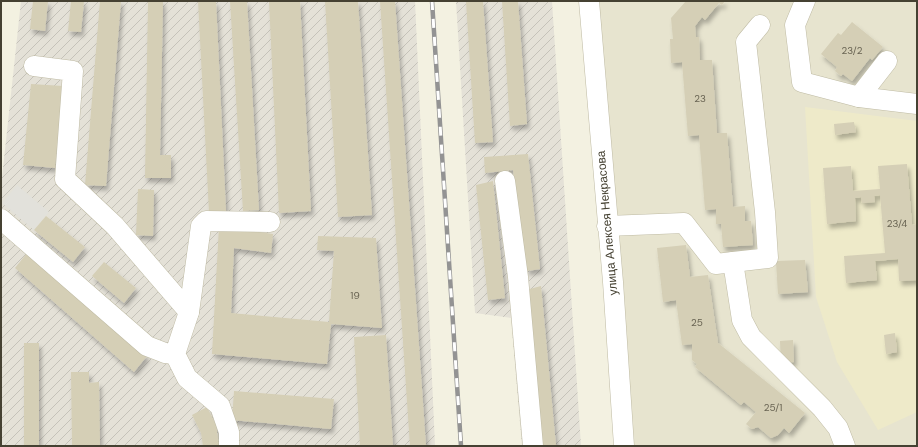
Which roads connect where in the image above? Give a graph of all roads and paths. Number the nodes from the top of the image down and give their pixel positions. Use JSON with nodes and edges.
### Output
{"nodes":[{"id":1,"x":589,"y":1,"type":"edge"},
{"id":2,"x":805,"y":1,"type":"edge"},
{"id":3,"x":760,"y":25,"type":"dead end"},
{"id":4,"x":887,"y":61,"type":"dead end"},
{"id":5,"x":34,"y":66,"type":"dead end"},
{"id":6,"x":859,"y":97,"type":"junction"},
{"id":7,"x":917,"y":104,"type":"edge"},
{"id":8,"x":506,"y":181,"type":"dead end"},
{"id":9,"x":1,"y":220,"type":"edge"},
{"id":10,"x":270,"y":222,"type":"dead end"},
{"id":11,"x":607,"y":226,"type":"junction"},
{"id":12,"x":733,"y":262,"type":"junction"},
{"id":13,"x":189,"y":312,"type":"junction"},
{"id":14,"x":175,"y":354,"type":"junction"},
{"id":15,"x":229,"y":446,"type":"edge"},
{"id":16,"x":533,"y":446,"type":"edge"},
{"id":17,"x":624,"y":446,"type":"edge"},
{"id":18,"x":845,"y":446,"type":"edge"}],
"edges":[{"from":1,"to":11,"type":"street","name":"улица Алексея Некрасова"},
{"from":2,"to":6,"type":"street"},
{"from":3,"to":12,"type":"street"},
{"from":4,"to":6,"type":"street"},
{"from":5,"to":13,"type":"street"},
{"from":6,"to":7,"type":"street"},
{"from":8,"to":16,"type":"street"},
{"from":9,"to":14,"type":"street"},
{"from":10,"to":13,"type":"street"},
{"from":11,"to":12,"type":"street"},
{"from":11,"to":17,"type":"street","name":"улица Алексея Некрасова"},
{"from":12,"to":18,"type":"street"},
{"from":13,"to":14,"type":"street"},
{"from":14,"to":15,"type":"street"}]}
